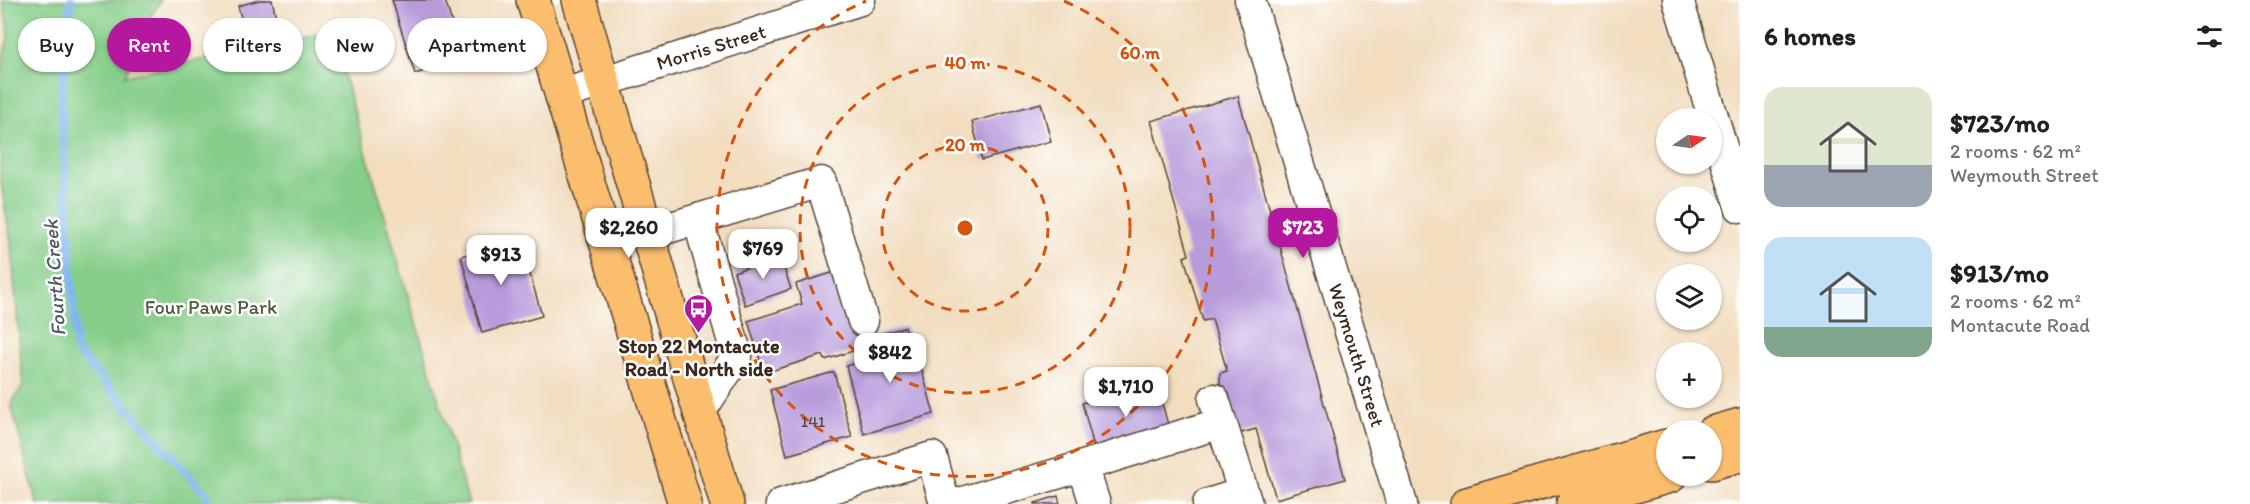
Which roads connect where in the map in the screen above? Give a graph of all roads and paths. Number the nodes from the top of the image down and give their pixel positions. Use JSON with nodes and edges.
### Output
{"nodes":[{"id":1,"x":533,"y":0,"type":"edge"},
{"id":2,"x":579,"y":0,"type":"edge"},
{"id":3,"x":860,"y":0,"type":"edge"},
{"id":4,"x":1250,"y":0,"type":"edge"},
{"id":5,"x":1678,"y":0,"type":"edge"},
{"id":6,"x":603,"y":80,"type":"junction"},
{"id":7,"x":561,"y":95,"type":"junction"},
{"id":8,"x":1740,"y":207,"type":"edge"},
{"id":9,"x":698,"y":219,"type":"junction"},
{"id":10,"x":648,"y":234,"type":"junction"},
{"id":11,"x":863,"y":321,"type":"dead end"},
{"id":12,"x":700,"y":412,"type":"junction"},
{"id":13,"x":1740,"y":425,"type":"edge"},
{"id":14,"x":1722,"y":430,"type":"edge"},
{"id":15,"x":1656,"y":449,"type":"edge"},
{"id":16,"x":1740,"y":455,"type":"edge"},
{"id":17,"x":1722,"y":460,"type":"edge"},
{"id":18,"x":1083,"y":466,"type":"junction"},
{"id":19,"x":1656,"y":480,"type":"edge"},
{"id":20,"x":1245,"y":498,"type":"edge"},
{"id":21,"x":686,"y":504,"type":"edge"},
{"id":22,"x":727,"y":504,"type":"edge"},
{"id":23,"x":781,"y":504,"type":"edge"},
{"id":24,"x":945,"y":504,"type":"edge"},
{"id":25,"x":956,"y":504,"type":"edge"},
{"id":26,"x":1095,"y":504,"type":"edge"},
{"id":27,"x":1208,"y":504,"type":"edge"},
{"id":28,"x":1402,"y":504,"type":"edge"},
{"id":29,"x":1467,"y":504,"type":"edge"},
{"id":30,"x":1573,"y":504,"type":"edge"}],
"edges":[{"from":1,"to":7,"type":"main road"},
{"from":2,"to":6,"type":"main road"},
{"from":3,"to":6,"type":"street","name":"Morris Street"},
{"from":4,"to":28,"type":"street","name":"Weymouth Street"},
{"from":5,"to":8,"type":"street"},
{"from":6,"to":7,"type":"street","name":"Morris Street"},
{"from":6,"to":10,"type":"main road"},
{"from":7,"to":21,"type":"main road"},
{"from":9,"to":10,"type":"street"},
{"from":9,"to":11,"type":"street"},
{"from":9,"to":12,"type":"street"},
{"from":10,"to":12,"type":"main road"},
{"from":12,"to":22,"type":"main road"},
{"from":13,"to":14,"type":"main road"},
{"from":15,"to":29,"type":"main road"},
{"from":16,"to":17,"type":"main road"},
{"from":18,"to":20,"type":"street"},
{"from":18,"to":25,"type":"street"},
{"from":18,"to":26,"type":"street"},
{"from":19,"to":30,"type":"main road"},
{"from":20,"to":27,"type":"street"},
{"from":23,"to":24,"type":"street"}]}
